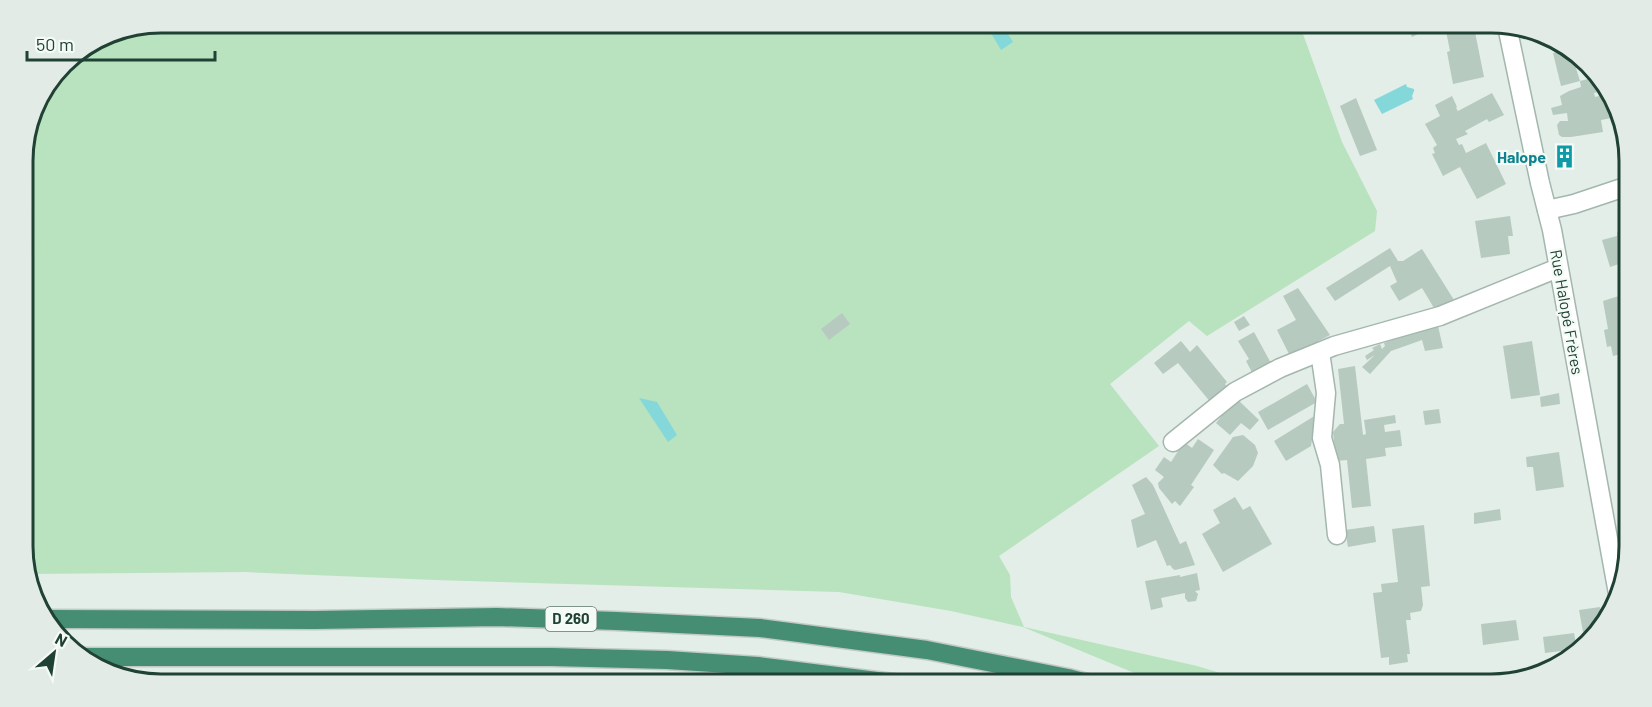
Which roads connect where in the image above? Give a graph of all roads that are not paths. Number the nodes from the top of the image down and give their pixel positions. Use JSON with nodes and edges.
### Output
{"nodes":[{"id":1,"x":1509,"y":34,"type":"edge"},
{"id":2,"x":1619,"y":189,"type":"edge"},
{"id":3,"x":1547,"y":210,"type":"junction"},
{"id":4,"x":1558,"y":268,"type":"junction"},
{"id":5,"x":1320,"y":352,"type":"junction"},
{"id":6,"x":1173,"y":442,"type":"dead end"},
{"id":7,"x":1337,"y":535,"type":"dead end"},
{"id":8,"x":1615,"y":578,"type":"edge"},
{"id":9,"x":56,"y":619,"type":"edge"},
{"id":10,"x":97,"y":657,"type":"edge"},
{"id":11,"x":822,"y":674,"type":"edge"},
{"id":12,"x":1048,"y":674,"type":"edge"}],
"edges":[{"from":1,"to":3,"type":"street","name":"Rue Halopé Frères"},
{"from":2,"to":3,"type":"street"},
{"from":3,"to":4,"type":"street","name":"Rue Halopé Frères"},
{"from":4,"to":5,"type":"street"},
{"from":4,"to":8,"type":"street","name":"Rue Halopé Frères"},
{"from":5,"to":6,"type":"street"},
{"from":5,"to":7,"type":"street"},
{"from":9,"to":12,"type":"highway","number":"D 260"},
{"from":10,"to":11,"type":"highway"}]}
